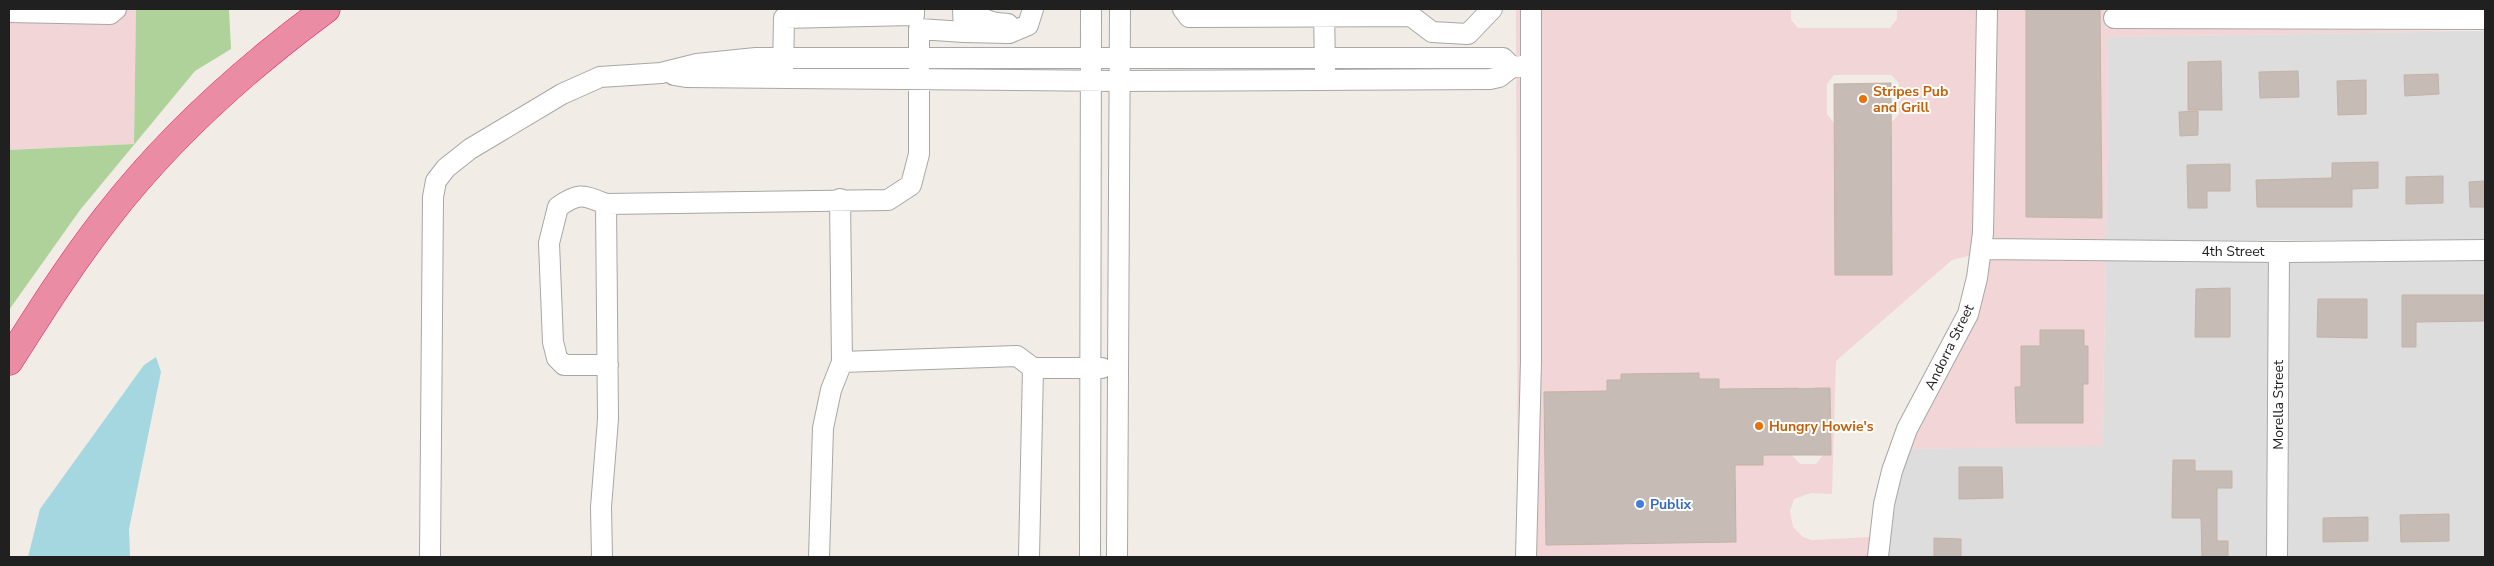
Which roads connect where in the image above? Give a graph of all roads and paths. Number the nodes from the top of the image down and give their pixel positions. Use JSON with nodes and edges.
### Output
{"nodes":[{"id":1,"x":116,"y":9,"type":"edge"},
{"id":2,"x":326,"y":9,"type":"edge"},
{"id":3,"x":963,"y":9,"type":"edge"},
{"id":4,"x":973,"y":9,"type":"edge"},
{"id":5,"x":1024,"y":9,"type":"edge"},
{"id":6,"x":1033,"y":9,"type":"edge"},
{"id":7,"x":1091,"y":9,"type":"edge"},
{"id":8,"x":1120,"y":9,"type":"edge"},
{"id":9,"x":1183,"y":9,"type":"edge"},
{"id":10,"x":1476,"y":9,"type":"edge"},
{"id":11,"x":1492,"y":9,"type":"edge"},
{"id":12,"x":1531,"y":9,"type":"edge"},
{"id":13,"x":1988,"y":9,"type":"edge"},
{"id":14,"x":1416,"y":11,"type":"edge"},
{"id":15,"x":9,"y":12,"type":"edge"},
{"id":16,"x":867,"y":12,"type":"edge"},
{"id":17,"x":1324,"y":13,"type":"edge"},
{"id":18,"x":1371,"y":13,"type":"edge"},
{"id":19,"x":916,"y":17,"type":"edge"},
{"id":20,"x":2114,"y":18,"type":"dead end"},
{"id":21,"x":2485,"y":19,"type":"edge"},
{"id":22,"x":964,"y":32,"type":"junction"},
{"id":23,"x":783,"y":58,"type":"junction"},
{"id":24,"x":920,"y":58,"type":"junction"},
{"id":25,"x":1119,"y":58,"type":"junction"},
{"id":26,"x":1091,"y":59,"type":"junction"},
{"id":27,"x":1326,"y":59,"type":"junction"},
{"id":28,"x":1521,"y":66,"type":"junction"},
{"id":29,"x":661,"y":72,"type":"junction"},
{"id":30,"x":783,"y":78,"type":"junction"},
{"id":31,"x":920,"y":78,"type":"junction"},
{"id":32,"x":1091,"y":80,"type":"junction"},
{"id":33,"x":1325,"y":80,"type":"junction"},
{"id":34,"x":1118,"y":90,"type":"junction"},
{"id":35,"x":840,"y":199,"type":"junction"},
{"id":36,"x":606,"y":204,"type":"junction"},
{"id":37,"x":1981,"y":249,"type":"junction"},
{"id":38,"x":2485,"y":250,"type":"edge"},
{"id":39,"x":2279,"y":252,"type":"junction"},
{"id":40,"x":9,"y":361,"type":"edge"},
{"id":41,"x":842,"y":362,"type":"junction"},
{"id":42,"x":608,"y":364,"type":"junction"},
{"id":43,"x":1090,"y":367,"type":"junction"},
{"id":44,"x":1033,"y":368,"type":"junction"},
{"id":45,"x":1119,"y":368,"type":"junction"},
{"id":46,"x":430,"y":557,"type":"edge"},
{"id":47,"x":602,"y":557,"type":"edge"},
{"id":48,"x":819,"y":557,"type":"edge"},
{"id":49,"x":1029,"y":557,"type":"edge"},
{"id":50,"x":1090,"y":557,"type":"edge"},
{"id":51,"x":1117,"y":557,"type":"edge"},
{"id":52,"x":1526,"y":557,"type":"edge"},
{"id":53,"x":1878,"y":557,"type":"edge"},
{"id":54,"x":2278,"y":557,"type":"edge"}],
"edges":[{"from":1,"to":15,"type":"street"},
{"from":2,"to":40,"type":"highway"},
{"from":3,"to":22,"type":"street"},
{"from":4,"to":5,"type":"street"},
{"from":6,"to":22,"type":"street"},
{"from":7,"to":26,"type":"street"},
{"from":8,"to":25,"type":"street"},
{"from":9,"to":17,"type":"street"},
{"from":10,"to":14,"type":"street"},
{"from":11,"to":14,"type":"street"},
{"from":12,"to":28,"type":"street"},
{"from":13,"to":37,"type":"street","name":"Andorra Street"},
{"from":14,"to":18,"type":"street"},
{"from":16,"to":19,"type":"street"},
{"from":16,"to":23,"type":"street"},
{"from":17,"to":18,"type":"street"},
{"from":17,"to":27,"type":"street"},
{"from":19,"to":22,"type":"street"},
{"from":19,"to":24,"type":"street"},
{"from":20,"to":21,"type":"street"},
{"from":23,"to":24,"type":"street"},
{"from":23,"to":29,"type":"street"},
{"from":23,"to":30,"type":"street"},
{"from":24,"to":26,"type":"street"},
{"from":24,"to":31,"type":"street"},
{"from":25,"to":26,"type":"street"},
{"from":25,"to":27,"type":"street"},
{"from":25,"to":34,"type":"street"},
{"from":26,"to":32,"type":"street"},
{"from":27,"to":28,"type":"street"},
{"from":27,"to":33,"type":"street"},
{"from":28,"to":33,"type":"street"},
{"from":28,"to":52,"type":"street"},
{"from":29,"to":30,"type":"street"},
{"from":29,"to":46,"type":"street"},
{"from":30,"to":31,"type":"street"},
{"from":31,"to":32,"type":"street"},
{"from":31,"to":35,"type":"street"},
{"from":32,"to":34,"type":"street"},
{"from":32,"to":43,"type":"street"},
{"from":33,"to":34,"type":"street"},
{"from":34,"to":45,"type":"street"},
{"from":35,"to":36,"type":"street"},
{"from":35,"to":41,"type":"street"},
{"from":36,"to":42,"type":"street"},
{"from":36,"to":42,"type":"street"},
{"from":37,"to":39,"type":"street","name":"4th Street"},
{"from":37,"to":53,"type":"street","name":"Andorra Street"},
{"from":38,"to":39,"type":"street","name":"4th Street"},
{"from":39,"to":54,"type":"street","name":"Morella Street"},
{"from":41,"to":44,"type":"street"},
{"from":41,"to":48,"type":"street"},
{"from":42,"to":47,"type":"street"},
{"from":43,"to":44,"type":"street"},
{"from":43,"to":45,"type":"street"},
{"from":43,"to":50,"type":"street"},
{"from":44,"to":49,"type":"street"},
{"from":45,"to":51,"type":"street"}]}
